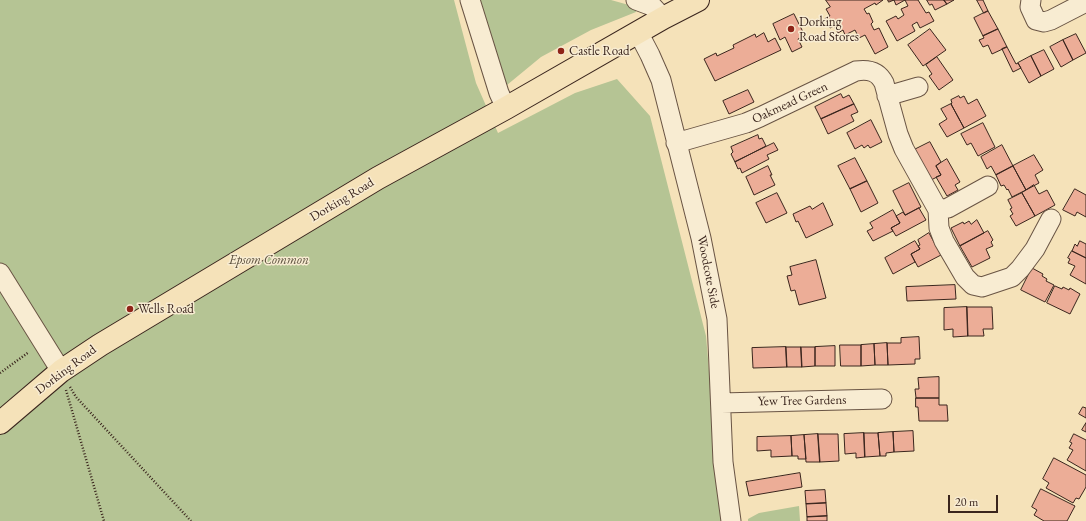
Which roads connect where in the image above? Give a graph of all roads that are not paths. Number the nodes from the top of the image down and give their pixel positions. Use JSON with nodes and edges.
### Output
{"nodes":[{"id":1,"x":470,"y":0,"type":"edge"},
{"id":2,"x":636,"y":0,"type":"edge"},
{"id":3,"x":698,"y":0,"type":"edge"},
{"id":4,"x":1031,"y":0,"type":"edge"},
{"id":5,"x":1086,"y":2,"type":"edge"},
{"id":6,"x":663,"y":18,"type":"junction"},
{"id":7,"x":638,"y":32,"type":"junction"},
{"id":8,"x":918,"y":87,"type":"dead end"},
{"id":9,"x":887,"y":96,"type":"junction"},
{"id":10,"x":506,"y":108,"type":"junction"},
{"id":11,"x":676,"y":143,"type":"junction"},
{"id":12,"x":988,"y":186,"type":"dead end"},
{"id":13,"x":938,"y":210,"type":"junction"},
{"id":14,"x":1051,"y":219,"type":"dead end"},
{"id":15,"x":0,"y":273,"type":"edge"},
{"id":16,"x":61,"y":371,"type":"junction"},
{"id":17,"x":882,"y":399,"type":"dead end"},
{"id":18,"x":721,"y":403,"type":"junction"},
{"id":19,"x":0,"y":423,"type":"edge"},
{"id":20,"x":731,"y":521,"type":"edge"}],
"edges":[{"from":1,"to":10,"type":"street"},
{"from":2,"to":6,"type":"street"},
{"from":3,"to":6,"type":"highway","name":"Dorking Road"},
{"from":4,"to":5,"type":"street"},
{"from":6,"to":7,"type":"highway","name":"Dorking Road"},
{"from":7,"to":10,"type":"highway","name":"Dorking Road"},
{"from":7,"to":11,"type":"street","name":"Woodcote Side"},
{"from":8,"to":9,"type":"street"},
{"from":9,"to":11,"type":"street","name":"Oakmead Green"},
{"from":9,"to":13,"type":"street","name":"Oakmead Green"},
{"from":10,"to":16,"type":"highway","name":"Dorking Road"},
{"from":11,"to":18,"type":"street","name":"Woodcote Side"},
{"from":12,"to":13,"type":"street"},
{"from":13,"to":14,"type":"street","name":"Oakmead Green"},
{"from":15,"to":16,"type":"street"},
{"from":16,"to":19,"type":"highway","name":"Dorking Road"},
{"from":17,"to":18,"type":"street","name":"Yew Tree Gardens"},
{"from":18,"to":20,"type":"street","name":"Woodcote Side"}]}
